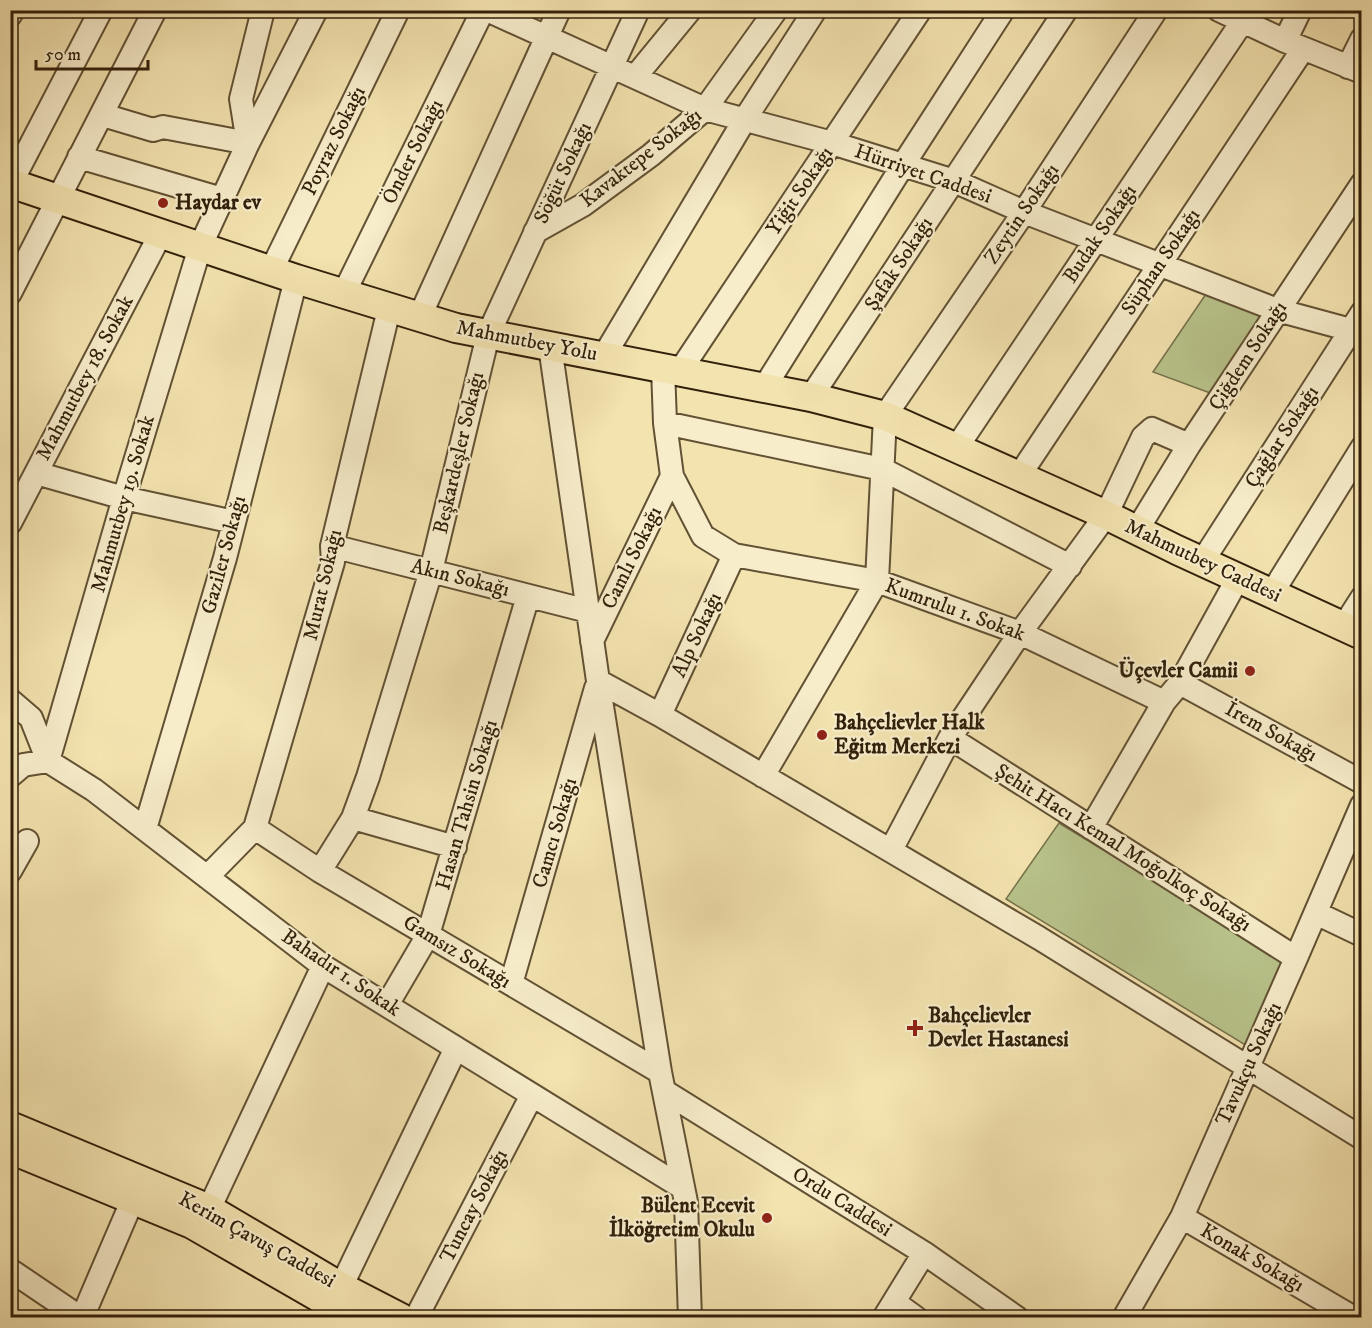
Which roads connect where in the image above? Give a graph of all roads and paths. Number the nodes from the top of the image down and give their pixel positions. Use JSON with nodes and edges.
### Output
{"nodes":[{"id":1,"x":13,"y":10,"type":"edge"},
{"id":2,"x":100,"y":10,"type":"edge"},
{"id":3,"x":155,"y":10,"type":"edge"},
{"id":4,"x":263,"y":10,"type":"edge"},
{"id":5,"x":316,"y":10,"type":"edge"},
{"id":6,"x":398,"y":10,"type":"edge"},
{"id":7,"x":485,"y":10,"type":"edge"},
{"id":8,"x":559,"y":10,"type":"edge"},
{"id":9,"x":638,"y":10,"type":"edge"},
{"id":10,"x":690,"y":10,"type":"edge"},
{"id":11,"x":815,"y":10,"type":"edge"},
{"id":12,"x":920,"y":10,"type":"edge"},
{"id":13,"x":1003,"y":10,"type":"edge"},
{"id":14,"x":1066,"y":10,"type":"edge"},
{"id":15,"x":1156,"y":10,"type":"edge"},
{"id":16,"x":1219,"y":10,"type":"edge"},
{"id":17,"x":1300,"y":10,"type":"edge"},
{"id":18,"x":768,"y":13,"type":"edge"},
{"id":19,"x":10,"y":15,"type":"edge"},
{"id":20,"x":1242,"y":21,"type":"junction"},
{"id":21,"x":547,"y":39,"type":"junction"},
{"id":22,"x":1362,"y":39,"type":"edge"},
{"id":23,"x":1294,"y":45,"type":"junction"},
{"id":24,"x":612,"y":67,"type":"junction"},
{"id":25,"x":1355,"y":69,"type":"edge"},
{"id":26,"x":635,"y":77,"type":"junction"},
{"id":27,"x":705,"y":110,"type":"junction"},
{"id":28,"x":103,"y":115,"type":"junction"},
{"id":29,"x":745,"y":119,"type":"junction"},
{"id":30,"x":248,"y":143,"type":"junction"},
{"id":31,"x":831,"y":143,"type":"junction"},
{"id":32,"x":79,"y":157,"type":"junction"},
{"id":33,"x":903,"y":165,"type":"junction"},
{"id":34,"x":954,"y":181,"type":"junction"},
{"id":35,"x":11,"y":183,"type":"edge"},
{"id":36,"x":1362,"y":184,"type":"edge"},
{"id":37,"x":58,"y":199,"type":"junction"},
{"id":38,"x":222,"y":199,"type":"junction"},
{"id":39,"x":1024,"y":213,"type":"junction"},
{"id":40,"x":535,"y":232,"type":"junction"},
{"id":41,"x":161,"y":233,"type":"junction"},
{"id":42,"x":1096,"y":239,"type":"junction"},
{"id":43,"x":200,"y":247,"type":"junction"},
{"id":44,"x":1159,"y":266,"type":"junction"},
{"id":45,"x":283,"y":275,"type":"junction"},
{"id":46,"x":10,"y":293,"type":"edge"},
{"id":47,"x":344,"y":293,"type":"junction"},
{"id":48,"x":389,"y":309,"type":"junction"},
{"id":49,"x":1277,"y":310,"type":"junction"},
{"id":50,"x":420,"y":316,"type":"junction"},
{"id":51,"x":1358,"y":325,"type":"edge"},
{"id":52,"x":488,"y":335,"type":"junction"},
{"id":53,"x":550,"y":346,"type":"junction"},
{"id":54,"x":604,"y":356,"type":"junction"},
{"id":55,"x":671,"y":369,"type":"junction"},
{"id":56,"x":764,"y":388,"type":"junction"},
{"id":57,"x":811,"y":397,"type":"junction"},
{"id":58,"x":885,"y":416,"type":"junction"},
{"id":59,"x":665,"y":423,"type":"junction"},
{"id":60,"x":1189,"y":446,"type":"junction"},
{"id":61,"x":957,"y":447,"type":"junction"},
{"id":62,"x":1362,"y":448,"type":"edge"},
{"id":63,"x":882,"y":469,"type":"junction"},
{"id":64,"x":36,"y":472,"type":"junction"},
{"id":65,"x":672,"y":476,"type":"junction"},
{"id":66,"x":1019,"y":476,"type":"junction"},
{"id":67,"x":1045,"y":488,"type":"joint"},
{"id":68,"x":124,"y":498,"type":"junction"},
{"id":69,"x":1106,"y":515,"type":"junction"},
{"id":70,"x":234,"y":522,"type":"junction"},
{"id":71,"x":10,"y":523,"type":"edge"},
{"id":72,"x":1137,"y":530,"type":"junction"},
{"id":73,"x":332,"y":546,"type":"junction"},
{"id":74,"x":734,"y":555,"type":"junction"},
{"id":75,"x":1203,"y":562,"type":"junction"},
{"id":76,"x":1070,"y":566,"type":"junction"},
{"id":77,"x":431,"y":571,"type":"junction"},
{"id":78,"x":1238,"y":578,"type":"junction"},
{"id":79,"x":877,"y":581,"type":"junction"},
{"id":80,"x":1272,"y":593,"type":"junction"},
{"id":81,"x":528,"y":596,"type":"junction"},
{"id":82,"x":1362,"y":598,"type":"edge"},
{"id":83,"x":588,"y":611,"type":"junction"},
{"id":84,"x":1353,"y":630,"type":"edge"},
{"id":85,"x":1020,"y":633,"type":"junction"},
{"id":86,"x":592,"y":640,"type":"junction"},
{"id":87,"x":598,"y":681,"type":"junction"},
{"id":88,"x":1180,"y":683,"type":"junction"},
{"id":89,"x":10,"y":700,"type":"edge"},
{"id":90,"x":1164,"y":702,"type":"junction"},
{"id":91,"x":660,"y":715,"type":"junction"},
{"id":92,"x":950,"y":738,"type":"junction"},
{"id":93,"x":48,"y":761,"type":"junction"},
{"id":94,"x":10,"y":776,"type":"edge"},
{"id":95,"x":763,"y":776,"type":"junction"},
{"id":96,"x":1362,"y":782,"type":"edge"},
{"id":97,"x":1360,"y":812,"type":"edge"},
{"id":98,"x":353,"y":818,"type":"junction"},
{"id":99,"x":255,"y":828,"type":"junction"},
{"id":100,"x":1091,"y":828,"type":"junction"},
{"id":101,"x":145,"y":829,"type":"junction"},
{"id":102,"x":27,"y":841,"type":"dead end"},
{"id":103,"x":455,"y":847,"type":"junction"},
{"id":104,"x":891,"y":850,"type":"junction"},
{"id":105,"x":10,"y":871,"type":"edge"},
{"id":106,"x":320,"y":871,"type":"junction"},
{"id":107,"x":207,"y":877,"type":"junction"},
{"id":108,"x":1316,"y":913,"type":"junction"},
{"id":109,"x":428,"y":935,"type":"junction"},
{"id":110,"x":1362,"y":935,"type":"edge"},
{"id":111,"x":1296,"y":958,"type":"junction"},
{"id":112,"x":323,"y":966,"type":"junction"},
{"id":113,"x":512,"y":984,"type":"junction"},
{"id":114,"x":387,"y":1005,"type":"junction"},
{"id":115,"x":456,"y":1048,"type":"junction"},
{"id":116,"x":1247,"y":1066,"type":"junction"},
{"id":117,"x":662,"y":1082,"type":"junction"},
{"id":118,"x":532,"y":1095,"type":"junction"},
{"id":119,"x":10,"y":1126,"type":"edge"},
{"id":120,"x":1362,"y":1138,"type":"edge"},
{"id":121,"x":10,"y":1149,"type":"edge"},
{"id":122,"x":683,"y":1188,"type":"junction"},
{"id":123,"x":133,"y":1199,"type":"junction"},
{"id":124,"x":209,"y":1209,"type":"junction"},
{"id":125,"x":1182,"y":1217,"type":"junction"},
{"id":126,"x":924,"y":1253,"type":"junction"},
{"id":127,"x":10,"y":1270,"type":"edge"},
{"id":128,"x":341,"y":1287,"type":"junction"},
{"id":129,"x":889,"y":1310,"type":"edge"},
{"id":130,"x":82,"y":1317,"type":"edge"},
{"id":131,"x":355,"y":1317,"type":"edge"},
{"id":132,"x":401,"y":1317,"type":"edge"},
{"id":133,"x":416,"y":1317,"type":"edge"},
{"id":134,"x":690,"y":1317,"type":"edge"},
{"id":135,"x":916,"y":1317,"type":"edge"},
{"id":136,"x":1017,"y":1317,"type":"edge"},
{"id":137,"x":1124,"y":1317,"type":"edge"},
{"id":138,"x":1354,"y":1317,"type":"edge"}],
"edges":[{"from":1,"to":19,"type":"street"},
{"from":2,"to":35,"type":"street"},
{"from":3,"to":28,"type":"street"},
{"from":4,"to":30,"type":"street"},
{"from":5,"to":30,"type":"street","name":"Mahmutbey 19. Sokak"},
{"from":6,"to":45,"type":"street","name":"Poyraz Sokağı"},
{"from":7,"to":21,"type":"street","name":"Hürriyet Caddesi"},
{"from":7,"to":47,"type":"street","name":"Önder Sokağı"},
{"from":8,"to":21,"type":"street"},
{"from":9,"to":24,"type":"street","name":"Söğüt Sokağı"},
{"from":10,"to":26,"type":"street"},
{"from":11,"to":29,"type":"street"},
{"from":12,"to":31,"type":"street","name":"Yiğit Sokağı"},
{"from":13,"to":33,"type":"street"},
{"from":14,"to":34,"type":"street","name":"Şafak Sokağı"},
{"from":15,"to":39,"type":"street","name":"Zeytin Sokağı"},
{"from":16,"to":20,"type":"street"},
{"from":17,"to":23,"type":"street","name":"Süphan Sokağı"},
{"from":18,"to":27,"type":"street","name":"Kavaktepe Sokağı"},
{"from":20,"to":23,"type":"street"},
{"from":20,"to":42,"type":"street","name":"Budak Sokağı"},
{"from":21,"to":24,"type":"street","name":"Hürriyet Caddesi"},
{"from":21,"to":50,"type":"street"},
{"from":22,"to":25,"type":"street"},
{"from":23,"to":25,"type":"street"},
{"from":23,"to":44,"type":"street","name":"Süphan Sokağı"},
{"from":24,"to":26,"type":"street","name":"Hürriyet Caddesi"},
{"from":24,"to":40,"type":"street","name":"Söğüt Sokağı"},
{"from":26,"to":27,"type":"street","name":"Hürriyet Caddesi"},
{"from":27,"to":29,"type":"street","name":"Hürriyet Caddesi"},
{"from":27,"to":40,"type":"street","name":"Kavaktepe Sokağı"},
{"from":28,"to":30,"type":"street"},
{"from":28,"to":32,"type":"street"},
{"from":29,"to":31,"type":"street","name":"Hürriyet Caddesi"},
{"from":29,"to":54,"type":"street"},
{"from":30,"to":38,"type":"street","name":"Mahmutbey 19. Sokak"},
{"from":31,"to":33,"type":"street","name":"Hürriyet Caddesi"},
{"from":31,"to":55,"type":"street","name":"Yiğit Sokağı"},
{"from":32,"to":37,"type":"street"},
{"from":32,"to":38,"type":"street"},
{"from":33,"to":34,"type":"street","name":"Hürriyet Caddesi"},
{"from":33,"to":56,"type":"street"},
{"from":34,"to":39,"type":"street","name":"Hürriyet Caddesi"},
{"from":34,"to":57,"type":"street","name":"Şafak Sokağı"},
{"from":35,"to":37,"type":"main road","name":"Mahmutbey Yolu"},
{"from":36,"to":49,"type":"street","name":"Çiğdem Sokağı"},
{"from":37,"to":41,"type":"main road","name":"Mahmutbey Yolu"},
{"from":37,"to":46,"type":"street"},
{"from":38,"to":43,"type":"street","name":"Mahmutbey 19. Sokak"},
{"from":39,"to":42,"type":"street","name":"Hürriyet Caddesi"},
{"from":39,"to":58,"type":"street","name":"Zeytin Sokağı"},
{"from":40,"to":52,"type":"street","name":"Söğüt Sokağı"},
{"from":41,"to":43,"type":"main road","name":"Mahmutbey Yolu"},
{"from":41,"to":64,"type":"street","name":"Mahmutbey 18. Sokak"},
{"from":42,"to":44,"type":"street","name":"Hürriyet Caddesi"},
{"from":42,"to":61,"type":"street","name":"Budak Sokağı"},
{"from":43,"to":45,"type":"main road","name":"Mahmutbey Yolu"},
{"from":43,"to":68,"type":"street","name":"Mahmutbey 19. Sokak"},
{"from":44,"to":49,"type":"street","name":"Hürriyet Caddesi"},
{"from":44,"to":66,"type":"street","name":"Süphan Sokağı"},
{"from":45,"to":47,"type":"main road","name":"Mahmutbey Yolu"},
{"from":45,"to":70,"type":"street","name":"Gaziler Sokağı"},
{"from":47,"to":48,"type":"main road","name":"Mahmutbey Yolu"},
{"from":48,"to":50,"type":"main road","name":"Mahmutbey Yolu"},
{"from":48,"to":73,"type":"street","name":"Murat Sokağı"},
{"from":49,"to":51,"type":"street","name":"Hürriyet Caddesi"},
{"from":49,"to":60,"type":"street","name":"Çiğdem Sokağı"},
{"from":50,"to":52,"type":"main road","name":"Mahmutbey Yolu"},
{"from":51,"to":75,"type":"street","name":"Çağlar Sokağı"},
{"from":52,"to":53,"type":"main road","name":"Mahmutbey Yolu"},
{"from":52,"to":77,"type":"street","name":"Beşkardeşler Sokağı"},
{"from":53,"to":54,"type":"main road","name":"Mahmutbey Yolu"},
{"from":53,"to":83,"type":"street"},
{"from":54,"to":55,"type":"main road","name":"Mahmutbey Yolu"},
{"from":55,"to":56,"type":"main road","name":"Mahmutbey Yolu"},
{"from":55,"to":59,"type":"street"},
{"from":56,"to":57,"type":"main road","name":"Mahmutbey Yolu"},
{"from":57,"to":58,"type":"main road","name":"Mahmutbey Yolu"},
{"from":58,"to":61,"type":"main road","name":"Mahmutbey Yolu"},
{"from":58,"to":63,"type":"street"},
{"from":59,"to":63,"type":"street"},
{"from":59,"to":65,"type":"street"},
{"from":60,"to":69,"type":"street"},
{"from":60,"to":72,"type":"street","name":"Çiğdem Sokağı"},
{"from":61,"to":66,"type":"main road","name":"Mahmutbey Yolu"},
{"from":62,"to":80,"type":"street"},
{"from":63,"to":76,"type":"street"},
{"from":63,"to":79,"type":"street"},
{"from":64,"to":68,"type":"street"},
{"from":64,"to":71,"type":"street","name":"Mahmutbey 18. Sokak"},
{"from":65,"to":74,"type":"street"},
{"from":65,"to":86,"type":"street","name":"Camlı Sokağı"},
{"from":66,"to":67,"type":"main road","name":"Mahmutbey Yolu"},
{"from":67,"to":69,"type":"main road","name":"Mahmutbey Caddesi"},
{"from":68,"to":70,"type":"street"},
{"from":68,"to":93,"type":"street","name":"Mahmutbey 19. Sokak"},
{"from":69,"to":72,"type":"main road","name":"Mahmutbey Caddesi"},
{"from":69,"to":76,"type":"street"},
{"from":70,"to":101,"type":"street","name":"Gaziler Sokağı"},
{"from":72,"to":75,"type":"main road","name":"Mahmutbey Caddesi"},
{"from":73,"to":77,"type":"street","name":"Akın Sokağı"},
{"from":73,"to":99,"type":"street","name":"Murat Sokağı"},
{"from":74,"to":79,"type":"street","name":"Kumrulu 1. Sokak"},
{"from":74,"to":91,"type":"street","name":"Alp Sokağı"},
{"from":75,"to":78,"type":"main road","name":"Mahmutbey Caddesi"},
{"from":76,"to":85,"type":"street"},
{"from":77,"to":81,"type":"street","name":"Akın Sokağı"},
{"from":77,"to":98,"type":"street","name":"Beşkardeşler Sokağı"},
{"from":78,"to":80,"type":"main road","name":"Mahmutbey Caddesi"},
{"from":78,"to":88,"type":"street"},
{"from":79,"to":85,"type":"street","name":"Kumrulu 1. Sokak"},
{"from":79,"to":95,"type":"street"},
{"from":80,"to":84,"type":"main road","name":"Mahmutbey Caddesi"},
{"from":81,"to":83,"type":"street","name":"Akın Sokağı"},
{"from":81,"to":103,"type":"street","name":"Hasan Tahsin Sokağı"},
{"from":82,"to":84,"type":"street"},
{"from":83,"to":86,"type":"street"},
{"from":85,"to":90,"type":"street","name":"Kumrulu 1. Sokak"},
{"from":85,"to":92,"type":"street"},
{"from":86,"to":87,"type":"street"},
{"from":87,"to":91,"type":"street"},
{"from":87,"to":113,"type":"street","name":"Camcı Sokağı"},
{"from":87,"to":117,"type":"street"},
{"from":88,"to":90,"type":"street"},
{"from":88,"to":96,"type":"street","name":"İrem Sokağı"},
{"from":89,"to":93,"type":"street"},
{"from":90,"to":100,"type":"street"},
{"from":91,"to":95,"type":"street"},
{"from":92,"to":100,"type":"street","name":"Şehit Hacı Kemal Moğolkoç Sokağı"},
{"from":92,"to":104,"type":"street"},
{"from":93,"to":94,"type":"street"},
{"from":93,"to":101,"type":"street","name":"Bahadır 1. Sokak"},
{"from":95,"to":104,"type":"street"},
{"from":97,"to":108,"type":"street","name":"Tavukçu Sokağı"},
{"from":98,"to":103,"type":"street"},
{"from":98,"to":106,"type":"street","name":"Beşkardeşler Sokağı"},
{"from":99,"to":106,"type":"street","name":"Gamsız Sokağı"},
{"from":99,"to":107,"type":"street","name":"Murat Sokağı"},
{"from":100,"to":111,"type":"street","name":"Şehit Hacı Kemal Moğolkoç Sokağı"},
{"from":101,"to":107,"type":"street","name":"Bahadır 1. Sokak"},
{"from":102,"to":105,"type":"street"},
{"from":103,"to":109,"type":"street","name":"Hasan Tahsin Sokağı"},
{"from":104,"to":116,"type":"street"},
{"from":106,"to":109,"type":"street","name":"Gamsız Sokağı"},
{"from":107,"to":112,"type":"street","name":"Bahadır 1. Sokak"},
{"from":108,"to":110,"type":"street"},
{"from":108,"to":111,"type":"street","name":"Tavukçu Sokağı"},
{"from":109,"to":113,"type":"street","name":"Gamsız Sokağı"},
{"from":109,"to":114,"type":"street","name":"Hasan Tahsin Sokağı"},
{"from":111,"to":116,"type":"street","name":"Tavukçu Sokağı"},
{"from":112,"to":114,"type":"street","name":"Bahadır 1. Sokak"},
{"from":112,"to":124,"type":"street"},
{"from":113,"to":117,"type":"street","name":"Gamsız Sokağı"},
{"from":114,"to":115,"type":"street","name":"Bahadır 1. Sokak"},
{"from":115,"to":118,"type":"street","name":"Bahadır 1. Sokak"},
{"from":115,"to":128,"type":"street"},
{"from":116,"to":120,"type":"street"},
{"from":116,"to":125,"type":"street","name":"Tavukçu Sokağı"},
{"from":117,"to":122,"type":"street"},
{"from":117,"to":126,"type":"street","name":"Ordu Caddesi"},
{"from":118,"to":122,"type":"street","name":"Bahadır 1. Sokak"},
{"from":118,"to":133,"type":"street","name":"Tuncay Sokağı"},
{"from":119,"to":124,"type":"main road","name":"Kerim Çavuş Caddesi"},
{"from":121,"to":123,"type":"main road","name":"Kerim Çavuş Caddesi"},
{"from":122,"to":134,"type":"street"},
{"from":123,"to":130,"type":"street"},
{"from":123,"to":131,"type":"main road","name":"Kerim Çavuş Caddesi"},
{"from":124,"to":128,"type":"main road","name":"Kerim Çavuş Caddesi"},
{"from":125,"to":137,"type":"street","name":"Tavukçu Sokağı"},
{"from":125,"to":138,"type":"street","name":"Konak Sokağı"},
{"from":126,"to":129,"type":"street"},
{"from":126,"to":136,"type":"street","name":"Ordu Caddesi"},
{"from":127,"to":130,"type":"street"},
{"from":128,"to":132,"type":"main road","name":"Kerim Çavuş Caddesi"},
{"from":129,"to":135,"type":"street"}]}
